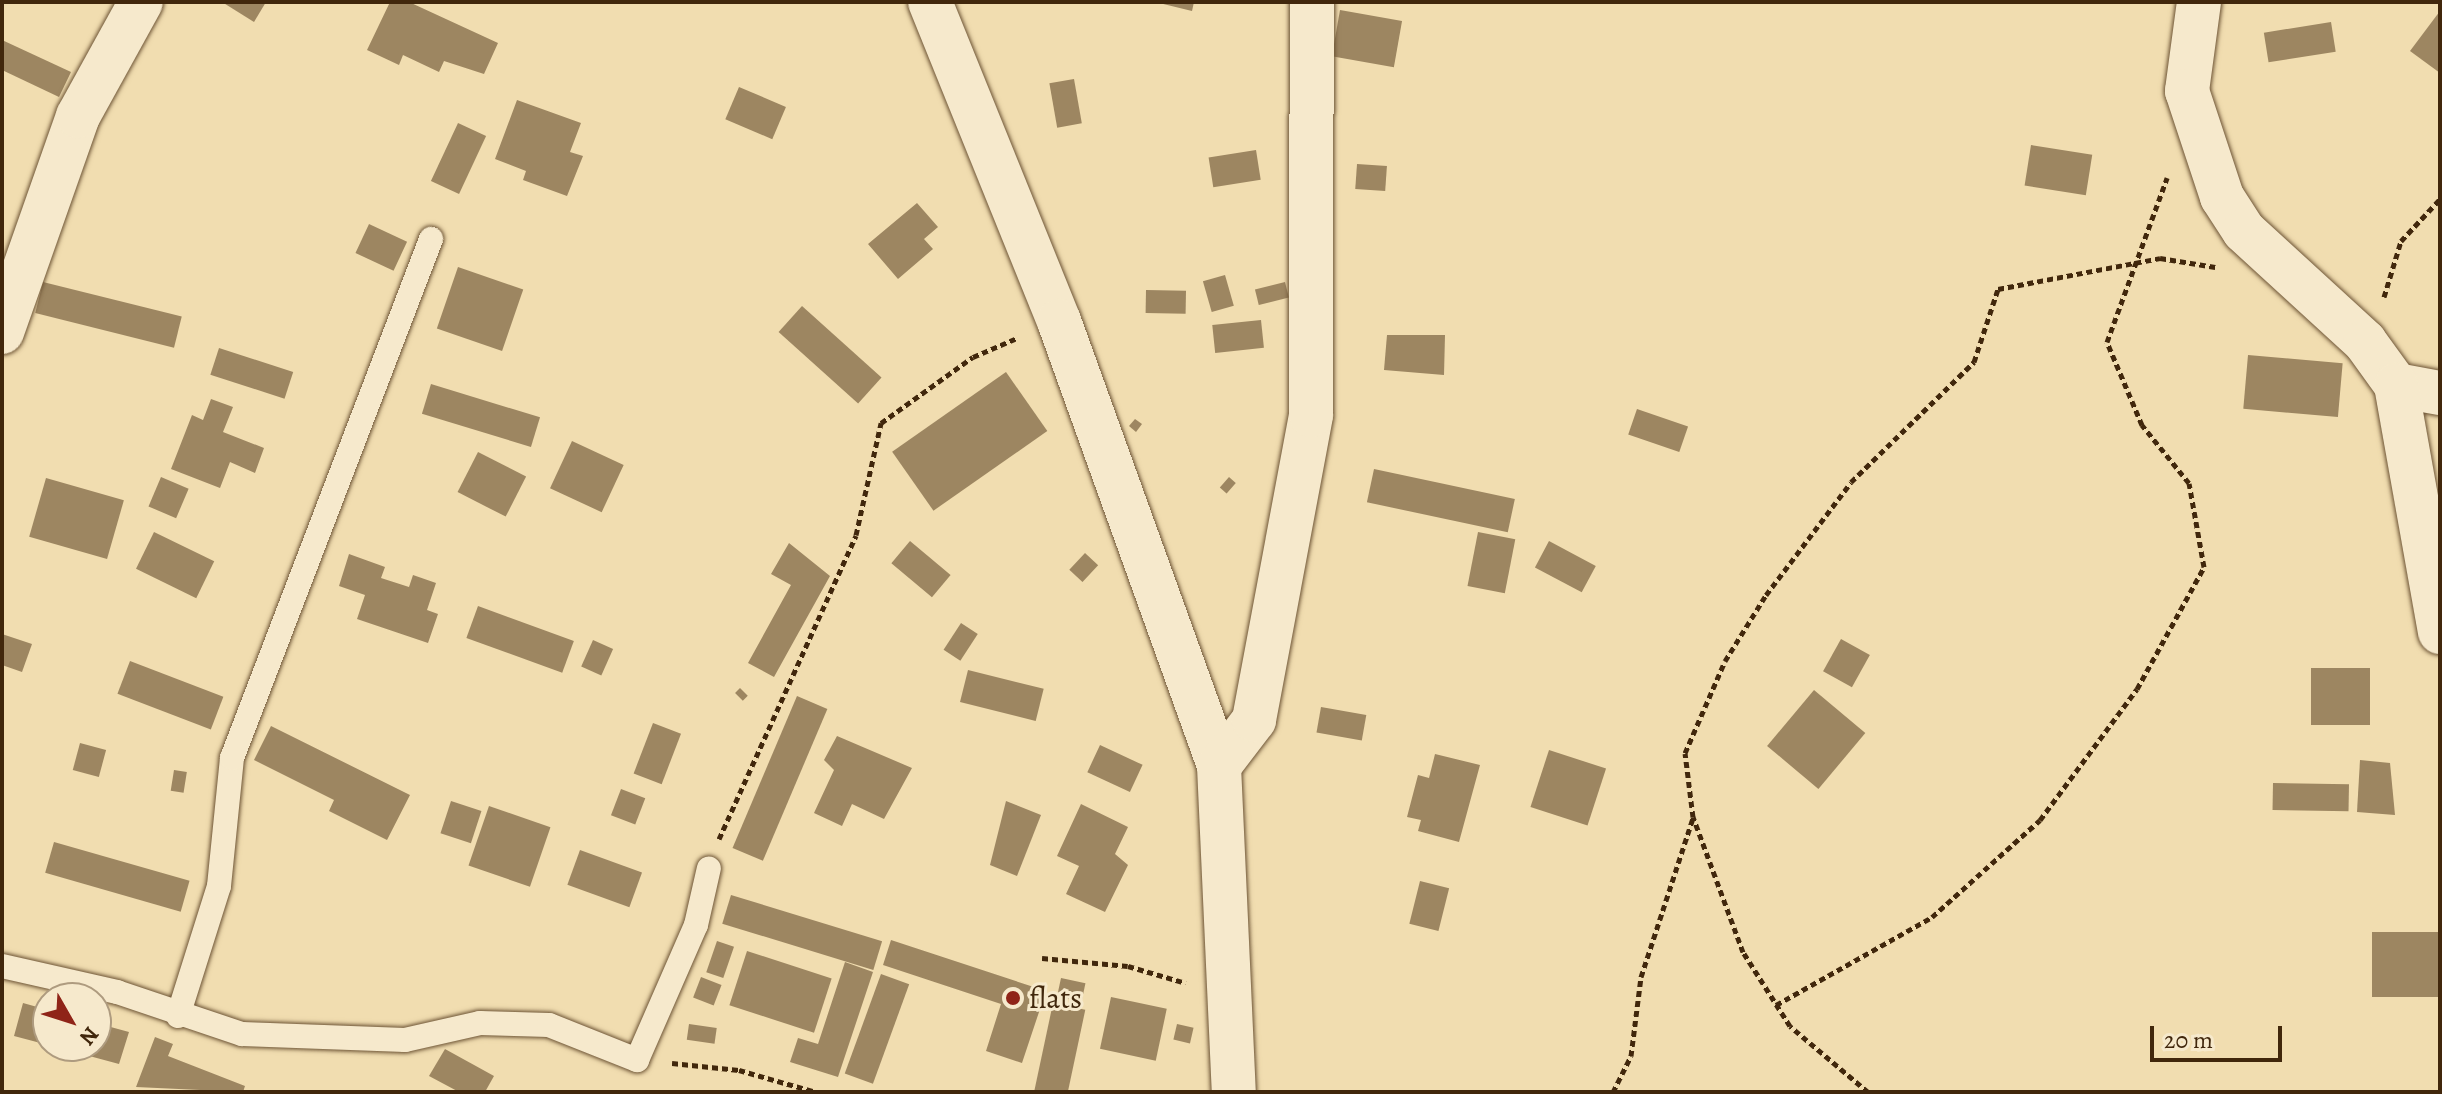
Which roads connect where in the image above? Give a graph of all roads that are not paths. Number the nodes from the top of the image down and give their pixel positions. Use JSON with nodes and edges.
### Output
{"nodes":[{"id":1,"x":141,"y":2,"type":"edge"},
{"id":2,"x":930,"y":2,"type":"edge"},
{"id":3,"x":1312,"y":2,"type":"edge"},
{"id":4,"x":2199,"y":2,"type":"edge"},
{"id":5,"x":431,"y":239,"type":"dead end"},
{"id":6,"x":2,"y":332,"type":"edge"},
{"id":7,"x":2396,"y":385,"type":"junction"},
{"id":8,"x":2440,"y":393,"type":"edge"},
{"id":9,"x":2440,"y":632,"type":"edge"},
{"id":10,"x":1219,"y":766,"type":"junction"},
{"id":11,"x":709,"y":868,"type":"road end"},
{"id":12,"x":2,"y":966,"type":"edge"},
{"id":13,"x":178,"y":1016,"type":"junction"},
{"id":14,"x":1234,"y":1092,"type":"edge"}],
"edges":[{"from":1,"to":6,"type":"street"},
{"from":2,"to":10,"type":"street"},
{"from":3,"to":10,"type":"street"},
{"from":4,"to":7,"type":"street"},
{"from":5,"to":13,"type":"lane"},
{"from":7,"to":8,"type":"street"},
{"from":7,"to":9,"type":"street"},
{"from":10,"to":14,"type":"street"},
{"from":11,"to":13,"type":"lane"},
{"from":12,"to":13,"type":"lane"}]}
